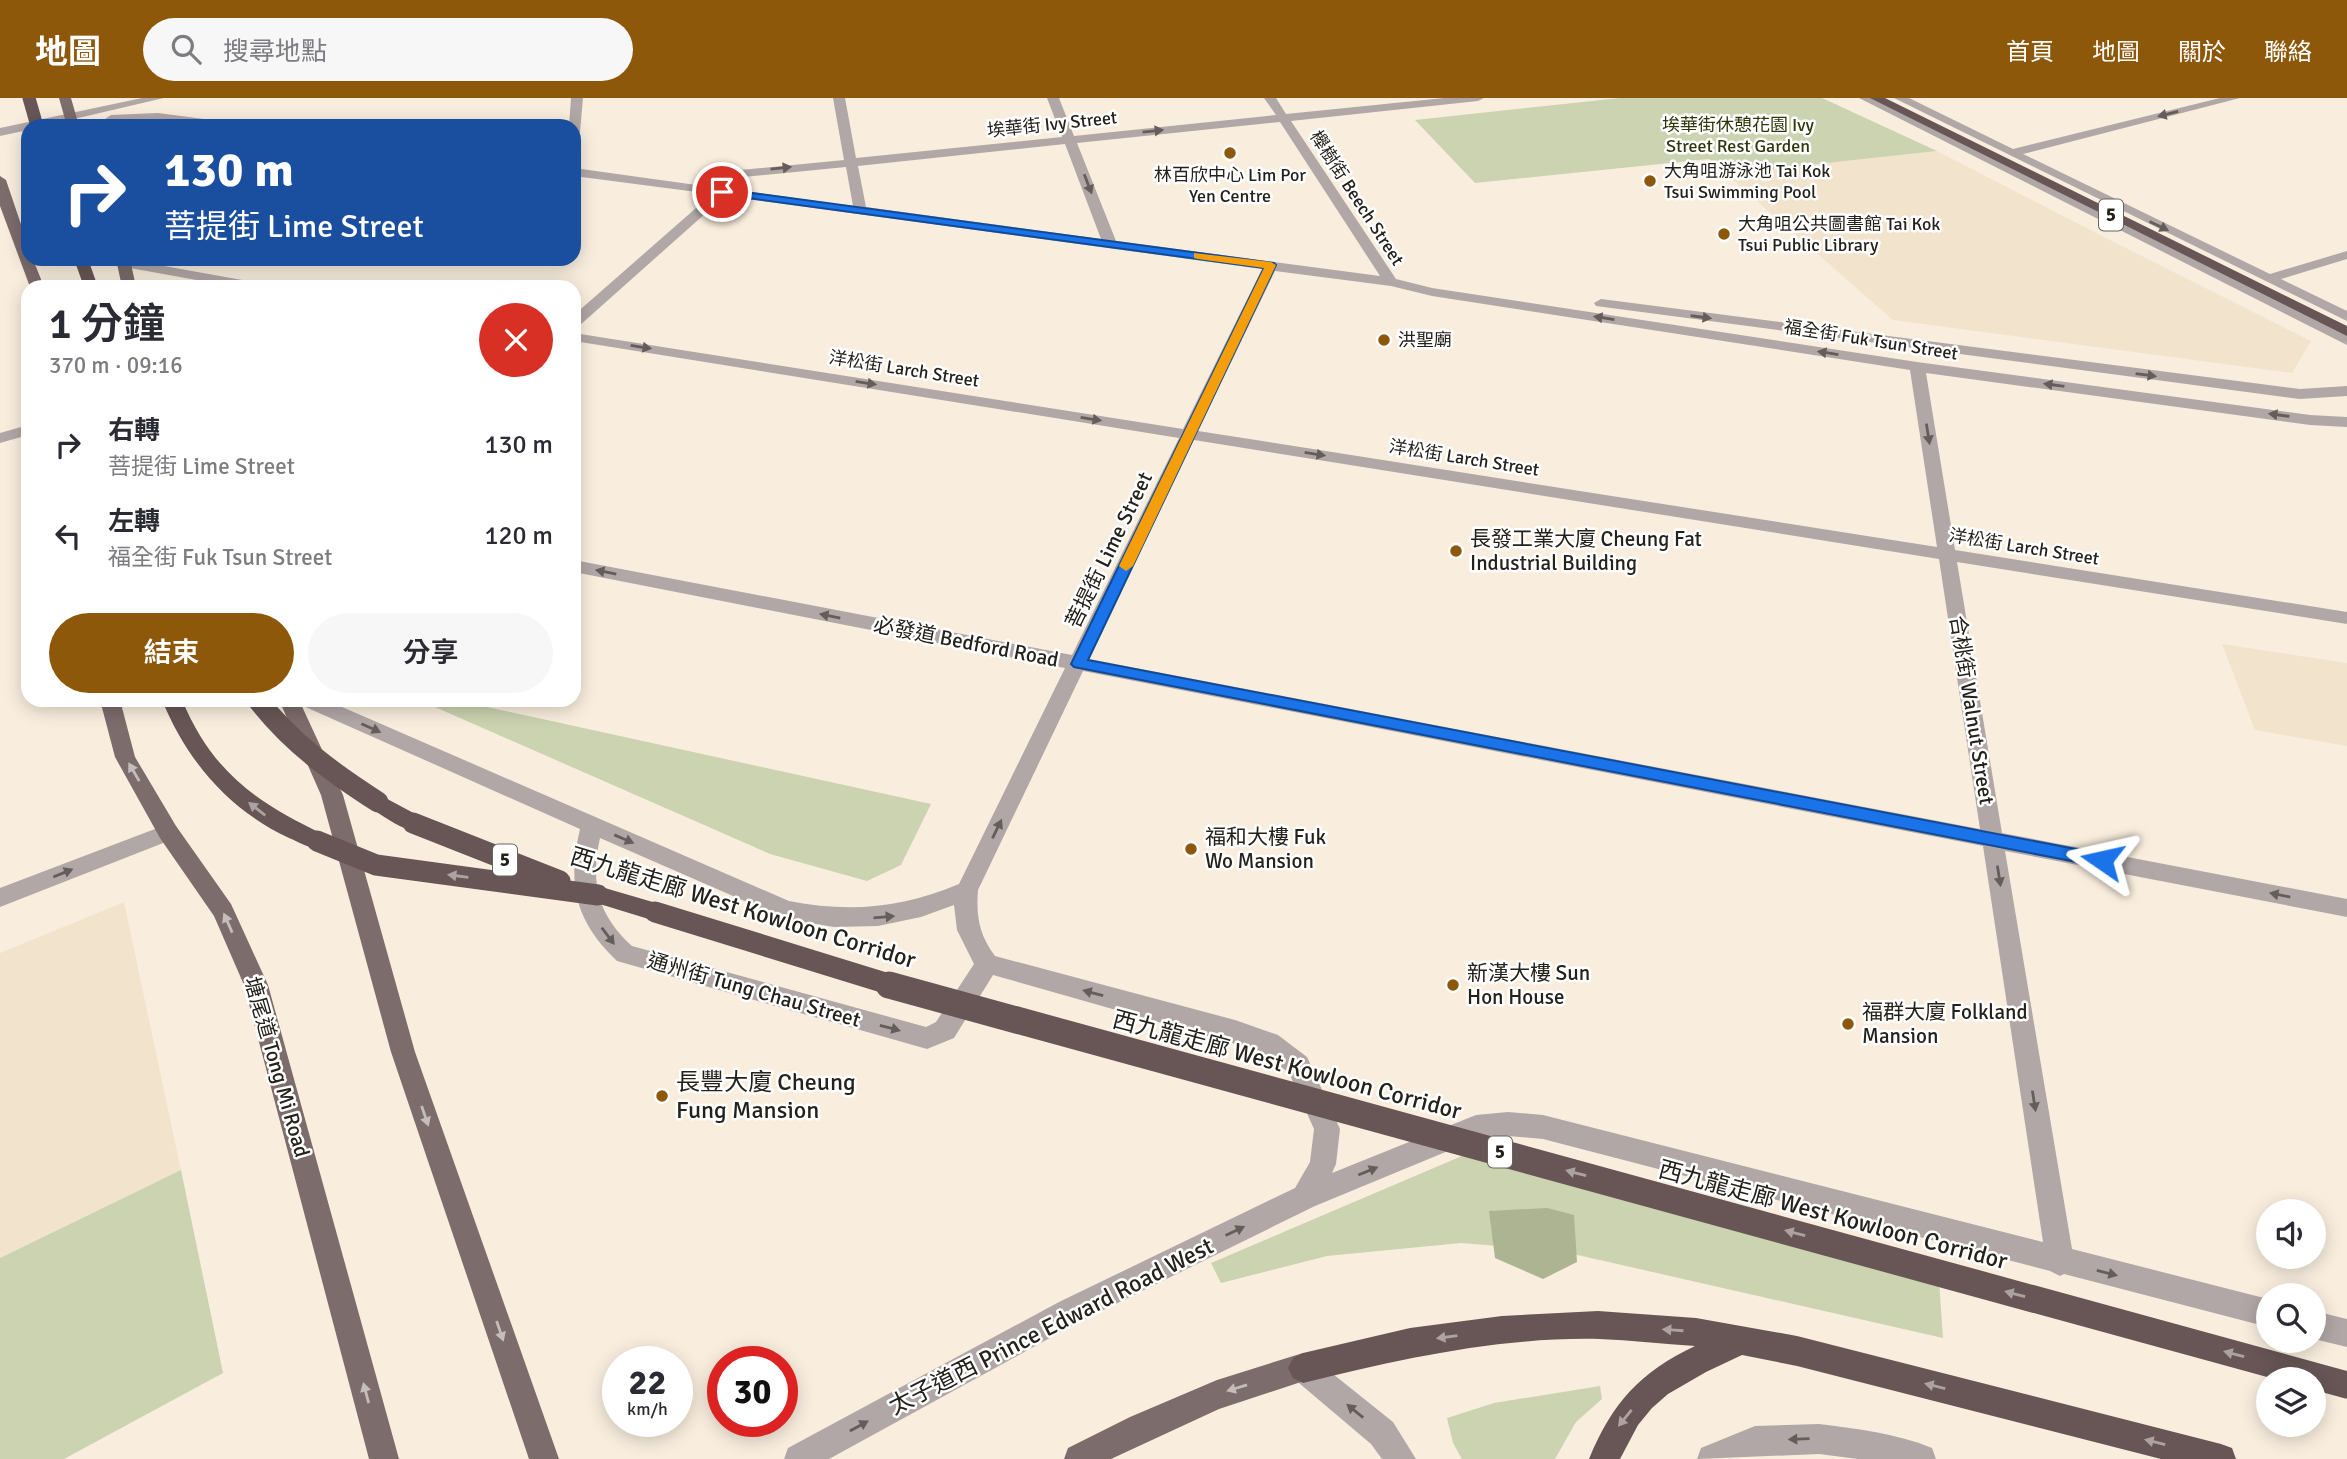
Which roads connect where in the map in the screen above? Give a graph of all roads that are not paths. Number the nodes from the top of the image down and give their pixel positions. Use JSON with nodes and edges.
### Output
{"nodes":[{"id":1,"x":29,"y":98,"type":"edge"},
{"id":2,"x":65,"y":98,"type":"edge"},
{"id":3,"x":158,"y":98,"type":"edge"},
{"id":4,"x":577,"y":98,"type":"edge"},
{"id":5,"x":839,"y":98,"type":"edge"},
{"id":6,"x":1053,"y":98,"type":"edge"},
{"id":7,"x":1270,"y":98,"type":"edge"},
{"id":8,"x":1479,"y":98,"type":"edge"},
{"id":9,"x":1865,"y":98,"type":"edge"},
{"id":10,"x":1876,"y":98,"type":"edge"},
{"id":11,"x":1900,"y":98,"type":"edge"},
{"id":12,"x":2186,"y":98,"type":"edge"},
{"id":13,"x":2234,"y":98,"type":"edge"},
{"id":14,"x":2204,"y":105,"type":"junction"},
{"id":15,"x":1284,"y":118,"type":"junction"},
{"id":16,"x":35,"y":119,"type":"edge"},
{"id":17,"x":70,"y":119,"type":"edge"},
{"id":18,"x":85,"y":119,"type":"edge"},
{"id":19,"x":111,"y":119,"type":"edge"},
{"id":20,"x":173,"y":119,"type":"edge"},
{"id":21,"x":575,"y":119,"type":"edge"},
{"id":22,"x":21,"y":129,"type":"edge"},
{"id":23,"x":0,"y":132,"type":"edge"},
{"id":24,"x":21,"y":136,"type":"edge"},
{"id":25,"x":1071,"y":139,"type":"junction"},
{"id":26,"x":0,"y":141,"type":"edge"},
{"id":27,"x":2011,"y":153,"type":"junction"},
{"id":28,"x":850,"y":161,"type":"junction"},
{"id":29,"x":581,"y":173,"type":"edge"},
{"id":30,"x":0,"y":180,"type":"edge"},
{"id":31,"x":722,"y":192,"type":"junction"},
{"id":32,"x":860,"y":210,"type":"junction"},
{"id":33,"x":1110,"y":244,"type":"junction"},
{"id":34,"x":21,"y":245,"type":"edge"},
{"id":35,"x":2347,"y":255,"type":"edge"},
{"id":36,"x":1271,"y":265,"type":"junction"},
{"id":37,"x":149,"y":266,"type":"edge"},
{"id":38,"x":2268,"y":279,"type":"junction"},
{"id":39,"x":223,"y":280,"type":"edge"},
{"id":40,"x":1391,"y":282,"type":"junction"},
{"id":41,"x":581,"y":317,"type":"edge"},
{"id":42,"x":2347,"y":317,"type":"edge"},
{"id":43,"x":2347,"y":332,"type":"edge"},
{"id":44,"x":581,"y":338,"type":"edge"},
{"id":45,"x":2347,"y":341,"type":"edge"},
{"id":46,"x":1917,"y":367,"type":"junction"},
{"id":47,"x":2347,"y":391,"type":"edge"},
{"id":48,"x":2347,"y":422,"type":"edge"},
{"id":49,"x":21,"y":432,"type":"edge"},
{"id":50,"x":1190,"y":434,"type":"junction"},
{"id":51,"x":0,"y":438,"type":"edge"},
{"id":52,"x":1947,"y":554,"type":"junction"},
{"id":53,"x":581,"y":567,"type":"edge"},
{"id":54,"x":2347,"y":618,"type":"edge"},
{"id":55,"x":1079,"y":664,"type":"junction"},
{"id":56,"x":112,"y":707,"type":"edge"},
{"id":57,"x":175,"y":707,"type":"edge"},
{"id":58,"x":264,"y":707,"type":"edge"},
{"id":59,"x":292,"y":707,"type":"edge"},
{"id":60,"x":324,"y":707,"type":"edge"},
{"id":61,"x":592,"y":825,"type":"junction"},
{"id":62,"x":168,"y":832,"type":"junction"},
{"id":63,"x":1993,"y":839,"type":"junction"},
{"id":64,"x":967,"y":890,"type":"junction"},
{"id":65,"x":598,"y":895,"type":"junction"},
{"id":66,"x":0,"y":898,"type":"edge"},
{"id":67,"x":2347,"y":908,"type":"edge"},
{"id":68,"x":987,"y":964,"type":"junction"},
{"id":69,"x":1305,"y":1197,"type":"junction"},
{"id":70,"x":2060,"y":1262,"type":"junction"},
{"id":71,"x":2256,"y":1310,"type":"edge"},
{"id":72,"x":2326,"y":1328,"type":"edge"},
{"id":73,"x":2347,"y":1333,"type":"edge"},
{"id":74,"x":1741,"y":1341,"type":"junction"},
{"id":75,"x":1303,"y":1368,"type":"junction"},
{"id":76,"x":2347,"y":1385,"type":"edge"},
{"id":77,"x":384,"y":1459,"type":"edge"},
{"id":78,"x":544,"y":1459,"type":"edge"},
{"id":79,"x":799,"y":1459,"type":"edge"},
{"id":80,"x":1079,"y":1459,"type":"edge"},
{"id":81,"x":1401,"y":1459,"type":"edge"},
{"id":82,"x":1604,"y":1459,"type":"edge"},
{"id":83,"x":1712,"y":1459,"type":"edge"},
{"id":84,"x":1921,"y":1459,"type":"edge"},
{"id":85,"x":2221,"y":1459,"type":"edge"}],
"edges":[{"from":1,"to":16,"type":"highway","bridge":true},
{"from":2,"to":17,"type":"main road"},
{"from":3,"to":18,"type":"street"},
{"from":4,"to":21,"type":"street"},
{"from":5,"to":28,"type":"street"},
{"from":6,"to":25,"type":"street"},
{"from":7,"to":15,"type":"street","name":"櫸樹街 Beech Street"},
{"from":8,"to":15,"type":"street","name":"埃華街 Ivy Street"},
{"from":9,"to":45,"type":"street"},
{"from":10,"to":43,"type":"highway","number":"5"},
{"from":11,"to":27,"type":"street"},
{"from":12,"to":14,"type":"street"},
{"from":13,"to":14,"type":"street"},
{"from":14,"to":27,"type":"street","one_way":true},
{"from":25,"to":15,"type":"street","name":"埃華街 Ivy Street","one_way":true},
{"from":15,"to":40,"type":"street","name":"櫸樹街 Beech Street"},
{"from":19,"to":20,"type":"street"},
{"from":22,"to":23,"type":"street"},
{"from":24,"to":26,"type":"street"},
{"from":25,"to":28,"type":"street","name":"埃華街 Ivy Street"},
{"from":25,"to":33,"type":"street","one_way":true},
{"from":27,"to":38,"type":"street","one_way":true},
{"from":31,"to":28,"type":"street","name":"埃華街 Ivy Street","one_way":true},
{"from":28,"to":32,"type":"street"},
{"from":29,"to":31,"type":"street","name":"福全街 Fuk Tsun Street"},
{"from":30,"to":34,"type":"main road"},
{"from":31,"to":32,"type":"street","name":"福全街 Fuk Tsun Street"},
{"from":31,"to":41,"type":"street","name":"埃華街 Ivy Street"},
{"from":32,"to":33,"type":"street","name":"福全街 Fuk Tsun Street"},
{"from":33,"to":36,"type":"street","name":"福全街 Fuk Tsun Street"},
{"from":35,"to":38,"type":"street"},
{"from":36,"to":40,"type":"street","name":"福全街 Fuk Tsun Street"},
{"from":36,"to":50,"type":"street","name":"菩提街 Lime Street"},
{"from":37,"to":39,"type":"street"},
{"from":38,"to":42,"type":"street"},
{"from":46,"to":40,"type":"street","name":"福全街 Fuk Tsun Street","one_way":true},
{"from":40,"to":47,"type":"street","name":"福全街 Fuk Tsun Street","one_way":true},
{"from":44,"to":50,"type":"street","name":"洋松街 Larch Street","one_way":true},
{"from":48,"to":46,"type":"street","name":"福全街 Fuk Tsun Street","one_way":true},
{"from":46,"to":52,"type":"street","name":"合桃街 Walnut Street","one_way":true},
{"from":49,"to":51,"type":"street"},
{"from":50,"to":52,"type":"street","name":"洋松街 Larch Street","one_way":true},
{"from":50,"to":55,"type":"street","name":"菩提街 Lime Street"},
{"from":52,"to":54,"type":"street","name":"洋松街 Larch Street"},
{"from":52,"to":63,"type":"street","name":"合桃街 Walnut Street"},
{"from":55,"to":53,"type":"street","name":"必發道 Bedford Road","one_way":true},
{"from":55,"to":63,"type":"street","name":"必發道 Bedford Road"},
{"from":64,"to":55,"type":"street","name":"菩提街 Lime Street","one_way":true},
{"from":62,"to":56,"type":"main road","name":"塘尾道 Tong Mi Road","one_way":true},
{"from":65,"to":57,"type":"highway","one_way":true,"bridge":true},
{"from":58,"to":65,"type":"highway","name":"西九龍走廊 West Kowloon Corridor","number":"5","bridge":true},
{"from":59,"to":78,"type":"main road","one_way":true},
{"from":60,"to":61,"type":"street","one_way":true},
{"from":61,"to":64,"type":"street","one_way":true},
{"from":61,"to":68,"type":"street","name":"通州街 Tung Chau Street","one_way":true},
{"from":66,"to":62,"type":"street","one_way":true},
{"from":77,"to":62,"type":"main road","name":"塘尾道 Tong Mi Road","one_way":true},
{"from":67,"to":63,"type":"street","name":"必發道 Bedford Road","one_way":true},
{"from":63,"to":70,"type":"street","name":"合桃街 Walnut Street","one_way":true},
{"from":64,"to":68,"type":"street"},
{"from":76,"to":65,"type":"highway","name":"西九龍走廊 West Kowloon Corridor","number":"5","one_way":true,"bridge":true},
{"from":69,"to":68,"type":"street","one_way":true},
{"from":69,"to":70,"type":"street","one_way":true},
{"from":79,"to":69,"type":"street","name":"太子道西 Prince Edward Road West","one_way":true},
{"from":70,"to":71,"type":"street","one_way":true},
{"from":72,"to":73,"type":"street"},
{"from":74,"to":75,"type":"highway","one_way":true},
{"from":74,"to":82,"type":"highway","one_way":true},
{"from":85,"to":74,"type":"highway","one_way":true},
{"from":75,"to":80,"type":"main road","one_way":true},
{"from":81,"to":75,"type":"street","one_way":true},
{"from":84,"to":83,"type":"street","one_way":true}]}
